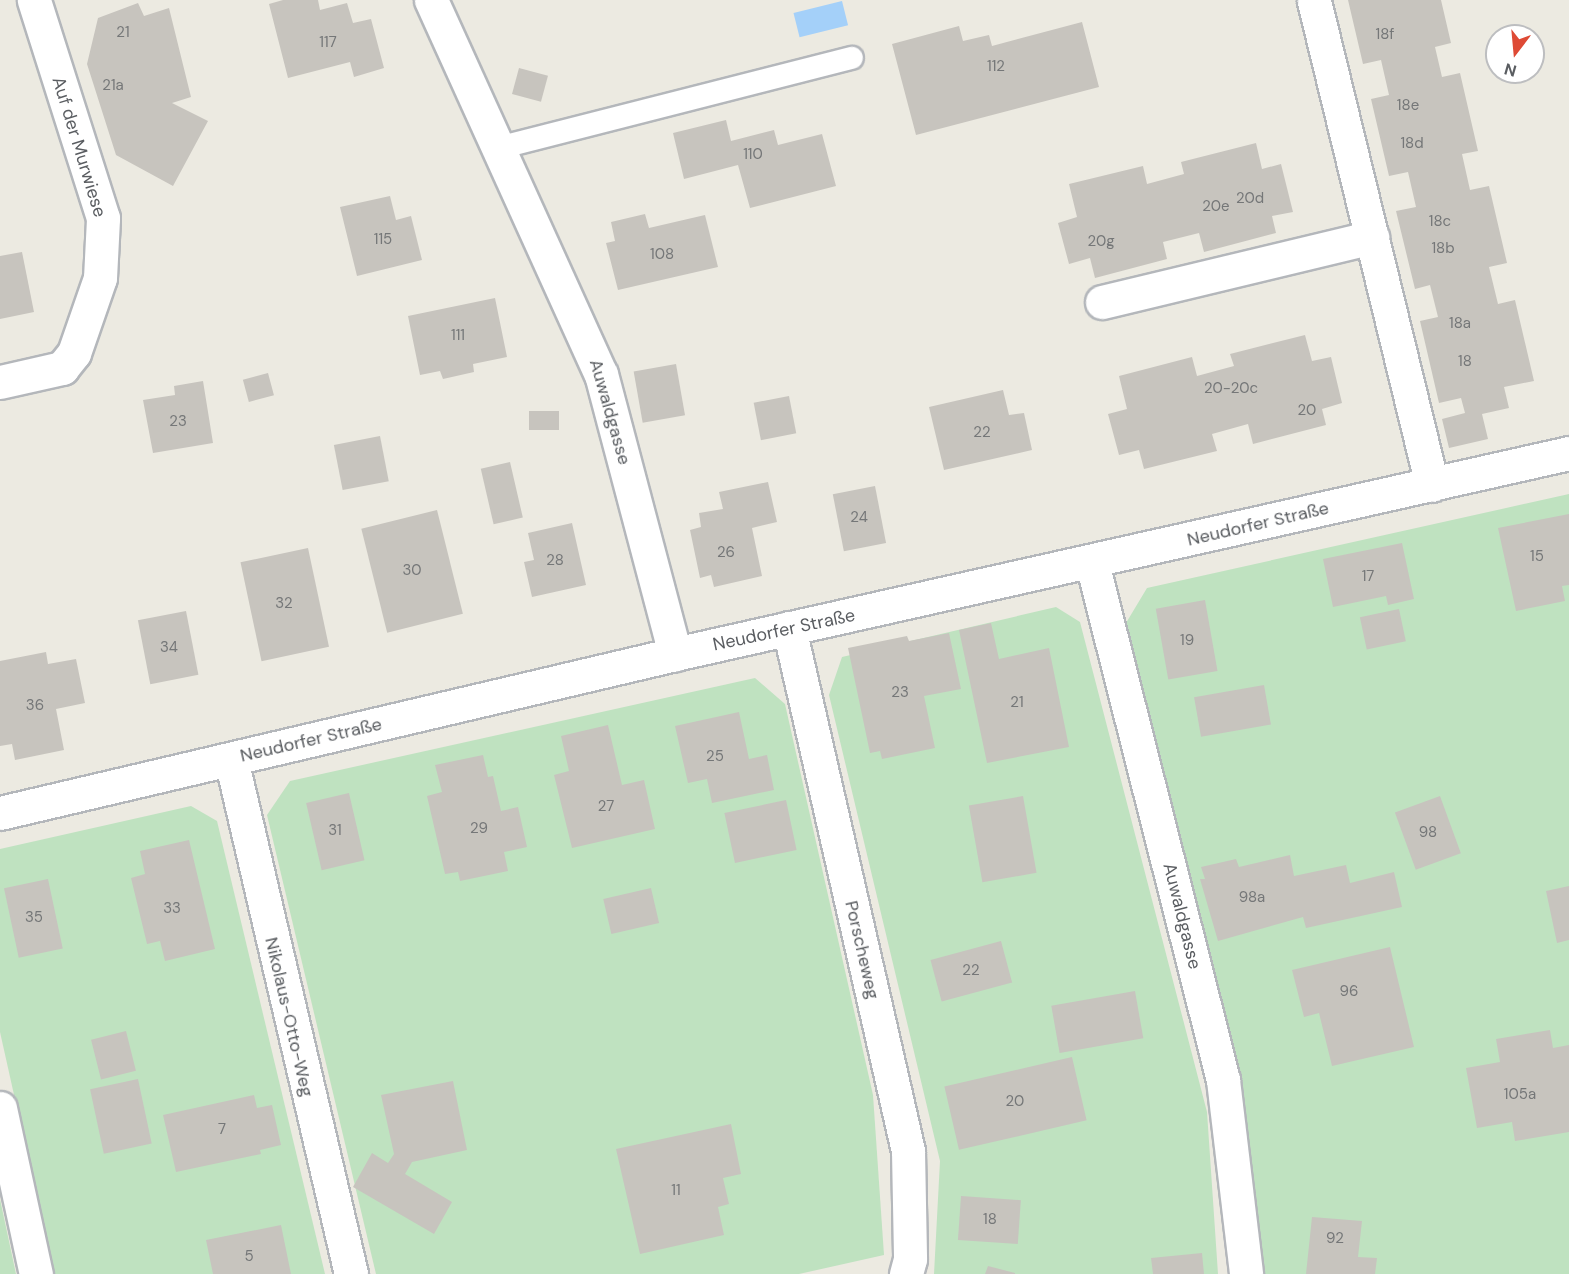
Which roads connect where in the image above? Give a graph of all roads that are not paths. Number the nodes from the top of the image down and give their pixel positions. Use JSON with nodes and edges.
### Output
{"nodes":[{"id":1,"x":34,"y":0,"type":"edge"},
{"id":2,"x":431,"y":0,"type":"edge"},
{"id":3,"x":1314,"y":1,"type":"edge"},
{"id":4,"x":852,"y":58,"type":"dead end"},
{"id":5,"x":502,"y":147,"type":"junction"},
{"id":6,"x":1372,"y":237,"type":"junction"},
{"id":7,"x":1102,"y":302,"type":"dead end"},
{"id":8,"x":0,"y":382,"type":"edge"},
{"id":9,"x":1569,"y":453,"type":"edge"},
{"id":10,"x":1432,"y":484,"type":"junction"},
{"id":11,"x":1092,"y":563,"type":"junction"},
{"id":12,"x":789,"y":628,"type":"junction"},
{"id":13,"x":675,"y":654,"type":"junction"},
{"id":14,"x":231,"y":759,"type":"junction"},
{"id":15,"x":0,"y":813,"type":"edge"},
{"id":16,"x":0,"y":1108,"type":"edge"},
{"id":17,"x":36,"y":1274,"type":"edge"},
{"id":18,"x":351,"y":1274,"type":"edge"},
{"id":19,"x":906,"y":1274,"type":"edge"},
{"id":20,"x":1246,"y":1274,"type":"edge"}],
"edges":[{"from":1,"to":8,"type":"street","name":"Auf der Murwiese"},
{"from":2,"to":5,"type":"street","name":"Auwaldgasse"},
{"from":3,"to":6,"type":"street"},
{"from":4,"to":5,"type":"lane"},
{"from":5,"to":13,"type":"street","name":"Auwaldgasse"},
{"from":6,"to":7,"type":"street"},
{"from":6,"to":10,"type":"street"},
{"from":9,"to":10,"type":"street","name":"Neudorfer Straße"},
{"from":10,"to":11,"type":"street","name":"Neudorfer Straße"},
{"from":11,"to":12,"type":"street","name":"Neudorfer Straße"},
{"from":11,"to":20,"type":"street","name":"Auwaldgasse"},
{"from":12,"to":13,"type":"street","name":"Neudorfer Straße"},
{"from":12,"to":19,"type":"street","name":"Porscheweg"},
{"from":13,"to":14,"type":"street","name":"Neudorfer Straße"},
{"from":14,"to":15,"type":"street","name":"Neudorfer Straße"},
{"from":14,"to":18,"type":"street","name":"Nikolaus-Otto-Weg"},
{"from":16,"to":17,"type":"street"}]}
